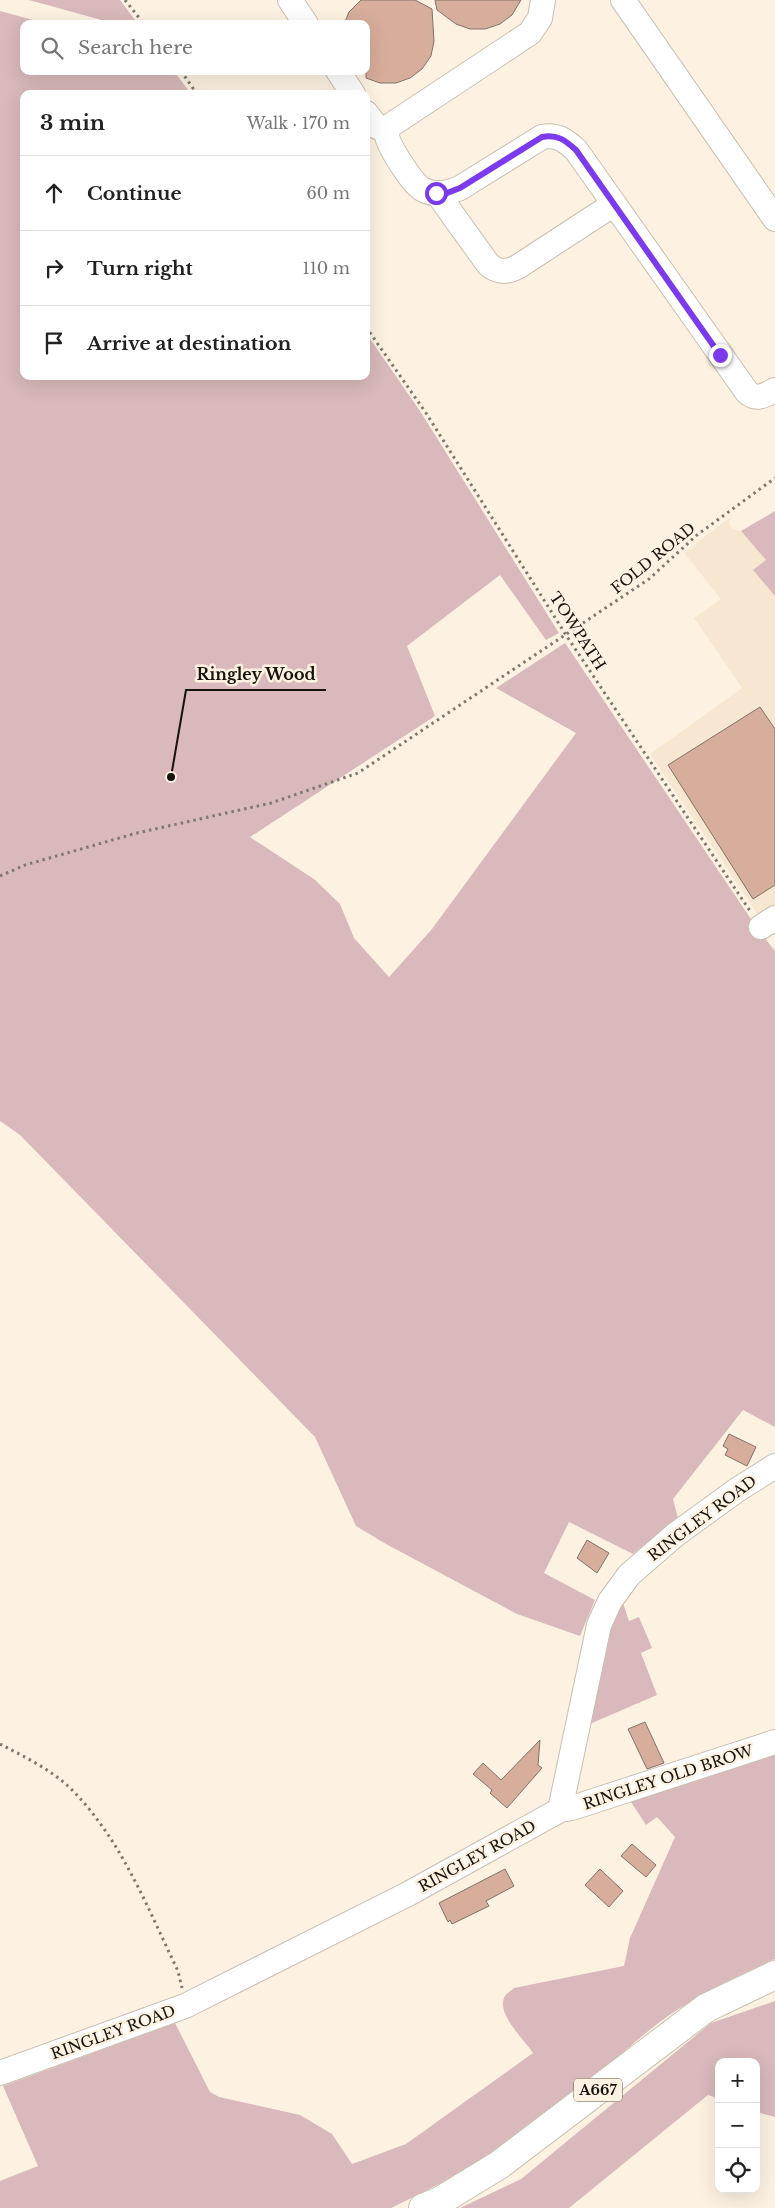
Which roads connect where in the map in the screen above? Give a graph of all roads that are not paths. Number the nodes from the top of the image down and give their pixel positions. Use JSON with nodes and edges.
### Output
{"nodes":[{"id":1,"x":290,"y":0,"type":"edge"},
{"id":2,"x":543,"y":0,"type":"edge"},
{"id":3,"x":623,"y":0,"type":"edge"},
{"id":4,"x":303,"y":20,"type":"edge"},
{"id":5,"x":341,"y":75,"type":"edge"},
{"id":6,"x":350,"y":90,"type":"edge"},
{"id":7,"x":370,"y":118,"type":"edge"},
{"id":8,"x":388,"y":129,"type":"junction"},
{"id":9,"x":436,"y":193,"type":"junction"},
{"id":10,"x":614,"y":204,"type":"junction"},
{"id":11,"x":775,"y":219,"type":"edge"},
{"id":12,"x":775,"y":390,"type":"edge"},
{"id":13,"x":775,"y":1466,"type":"edge"},
{"id":14,"x":775,"y":1742,"type":"edge"},
{"id":15,"x":560,"y":1810,"type":"junction"},
{"id":16,"x":775,"y":1975,"type":"edge"},
{"id":17,"x":0,"y":2072,"type":"edge"},
{"id":18,"x":423,"y":2208,"type":"edge"}],
"edges":[{"from":1,"to":4,"type":"street"},
{"from":2,"to":8,"type":"street"},
{"from":3,"to":11,"type":"street"},
{"from":5,"to":6,"type":"street"},
{"from":7,"to":8,"type":"street"},
{"from":8,"to":9,"type":"street"},
{"from":9,"to":10,"type":"street"},
{"from":9,"to":10,"type":"street"},
{"from":10,"to":12,"type":"street"},
{"from":13,"to":15,"type":"street","name":"RINGLEY ROAD"},
{"from":14,"to":15,"type":"street","name":"RINGLEY OLD BROW"},
{"from":15,"to":17,"type":"street","name":"RINGLEY ROAD"},
{"from":16,"to":18,"type":"main road","number":"A667"}]}
